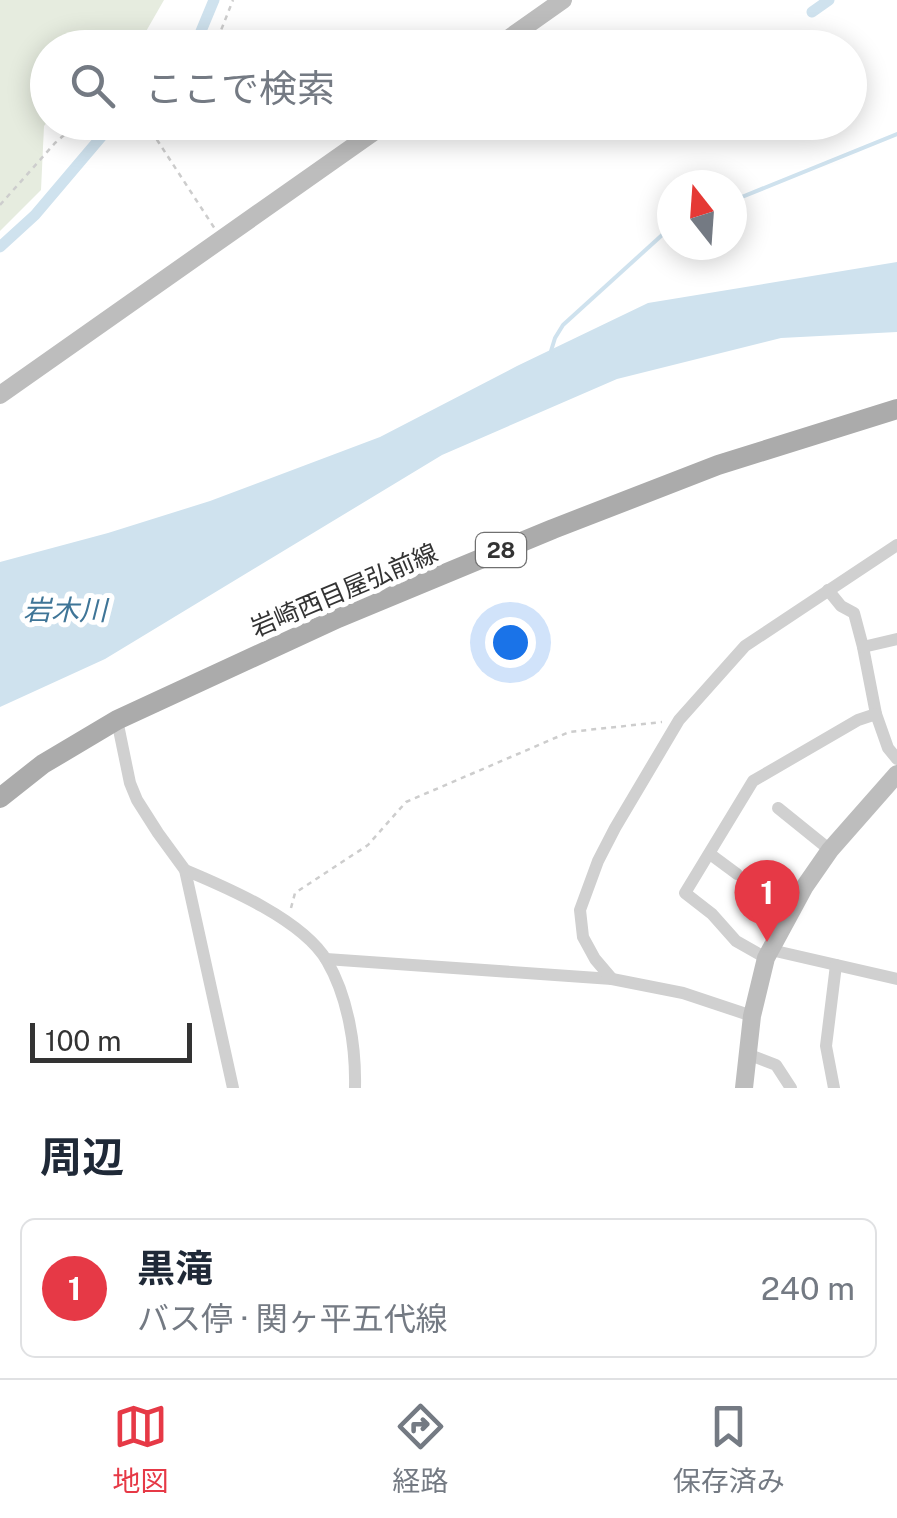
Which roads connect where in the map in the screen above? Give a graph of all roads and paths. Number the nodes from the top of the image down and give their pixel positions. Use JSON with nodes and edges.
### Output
{"nodes":[{"id":1,"x":233,"y":0,"type":"edge"},
{"id":2,"x":563,"y":0,"type":"edge"},
{"id":3,"x":221,"y":30,"type":"edge"},
{"id":4,"x":520,"y":30,"type":"edge"},
{"id":5,"x":58,"y":140,"type":"edge"},
{"id":6,"x":157,"y":140,"type":"edge"},
{"id":7,"x":362,"y":140,"type":"edge"},
{"id":8,"x":0,"y":204,"type":"edge"},
{"id":9,"x":222,"y":238,"type":"junction"},
{"id":10,"x":0,"y":395,"type":"edge"},
{"id":11,"x":897,"y":409,"type":"edge"},
{"id":12,"x":897,"y":544,"type":"edge"},
{"id":13,"x":828,"y":590,"type":"junction"},
{"id":14,"x":897,"y":639,"type":"edge"},
{"id":15,"x":863,"y":646,"type":"junction"},
{"id":16,"x":876,"y":714,"type":"junction"},
{"id":17,"x":117,"y":720,"type":"junction"},
{"id":18,"x":679,"y":720,"type":"junction"},
{"id":19,"x":897,"y":759,"type":"edge"},
{"id":20,"x":897,"y":774,"type":"edge"},
{"id":21,"x":0,"y":798,"type":"edge"},
{"id":22,"x":778,"y":808,"type":"dead end"},
{"id":23,"x":830,"y":850,"type":"junction"},
{"id":24,"x":710,"y":854,"type":"junction"},
{"id":25,"x":186,"y":870,"type":"junction"},
{"id":26,"x":737,"y":874,"type":"dead end"},
{"id":27,"x":287,"y":922,"type":"junction"},
{"id":28,"x":768,"y":954,"type":"junction"},
{"id":29,"x":326,"y":959,"type":"junction"},
{"id":30,"x":836,"y":965,"type":"junction"},
{"id":31,"x":612,"y":979,"type":"junction"},
{"id":32,"x":897,"y":979,"type":"edge"},
{"id":33,"x":752,"y":1016,"type":"junction"},
{"id":34,"x":750,"y":1055,"type":"junction"},
{"id":35,"x":232,"y":1088,"type":"edge"},
{"id":36,"x":355,"y":1088,"type":"edge"},
{"id":37,"x":744,"y":1088,"type":"edge"},
{"id":38,"x":791,"y":1088,"type":"edge"},
{"id":39,"x":834,"y":1088,"type":"edge"}],
"edges":[{"from":1,"to":3,"type":"path"},
{"from":2,"to":4,"type":"street"},
{"from":5,"to":8,"type":"path"},
{"from":6,"to":9,"type":"path"},
{"from":7,"to":9,"type":"street"},
{"from":9,"to":10,"type":"street"},
{"from":11,"to":17,"type":"main road","name":"岩崎西目屋弘前線","number":"28"},
{"from":12,"to":13,"type":"street"},
{"from":13,"to":15,"type":"street"},
{"from":13,"to":18,"type":"street"},
{"from":14,"to":15,"type":"street"},
{"from":15,"to":16,"type":"street"},
{"from":16,"to":19,"type":"street"},
{"from":16,"to":24,"type":"street"},
{"from":17,"to":21,"type":"main road","name":"岩崎西目屋弘前線","number":"28"},
{"from":17,"to":25,"type":"street"},
{"from":18,"to":27,"type":"path"},
{"from":18,"to":31,"type":"street"},
{"from":20,"to":23,"type":"street"},
{"from":22,"to":23,"type":"street"},
{"from":23,"to":28,"type":"street"},
{"from":24,"to":26,"type":"street"},
{"from":24,"to":28,"type":"street"},
{"from":25,"to":27,"type":"street"},
{"from":25,"to":35,"type":"street"},
{"from":27,"to":29,"type":"street"},
{"from":28,"to":30,"type":"street"},
{"from":28,"to":33,"type":"street"},
{"from":29,"to":31,"type":"street"},
{"from":29,"to":36,"type":"street"},
{"from":30,"to":32,"type":"street"},
{"from":30,"to":39,"type":"street"},
{"from":31,"to":33,"type":"street"},
{"from":33,"to":34,"type":"street"},
{"from":34,"to":37,"type":"street"},
{"from":34,"to":38,"type":"street"}]}
